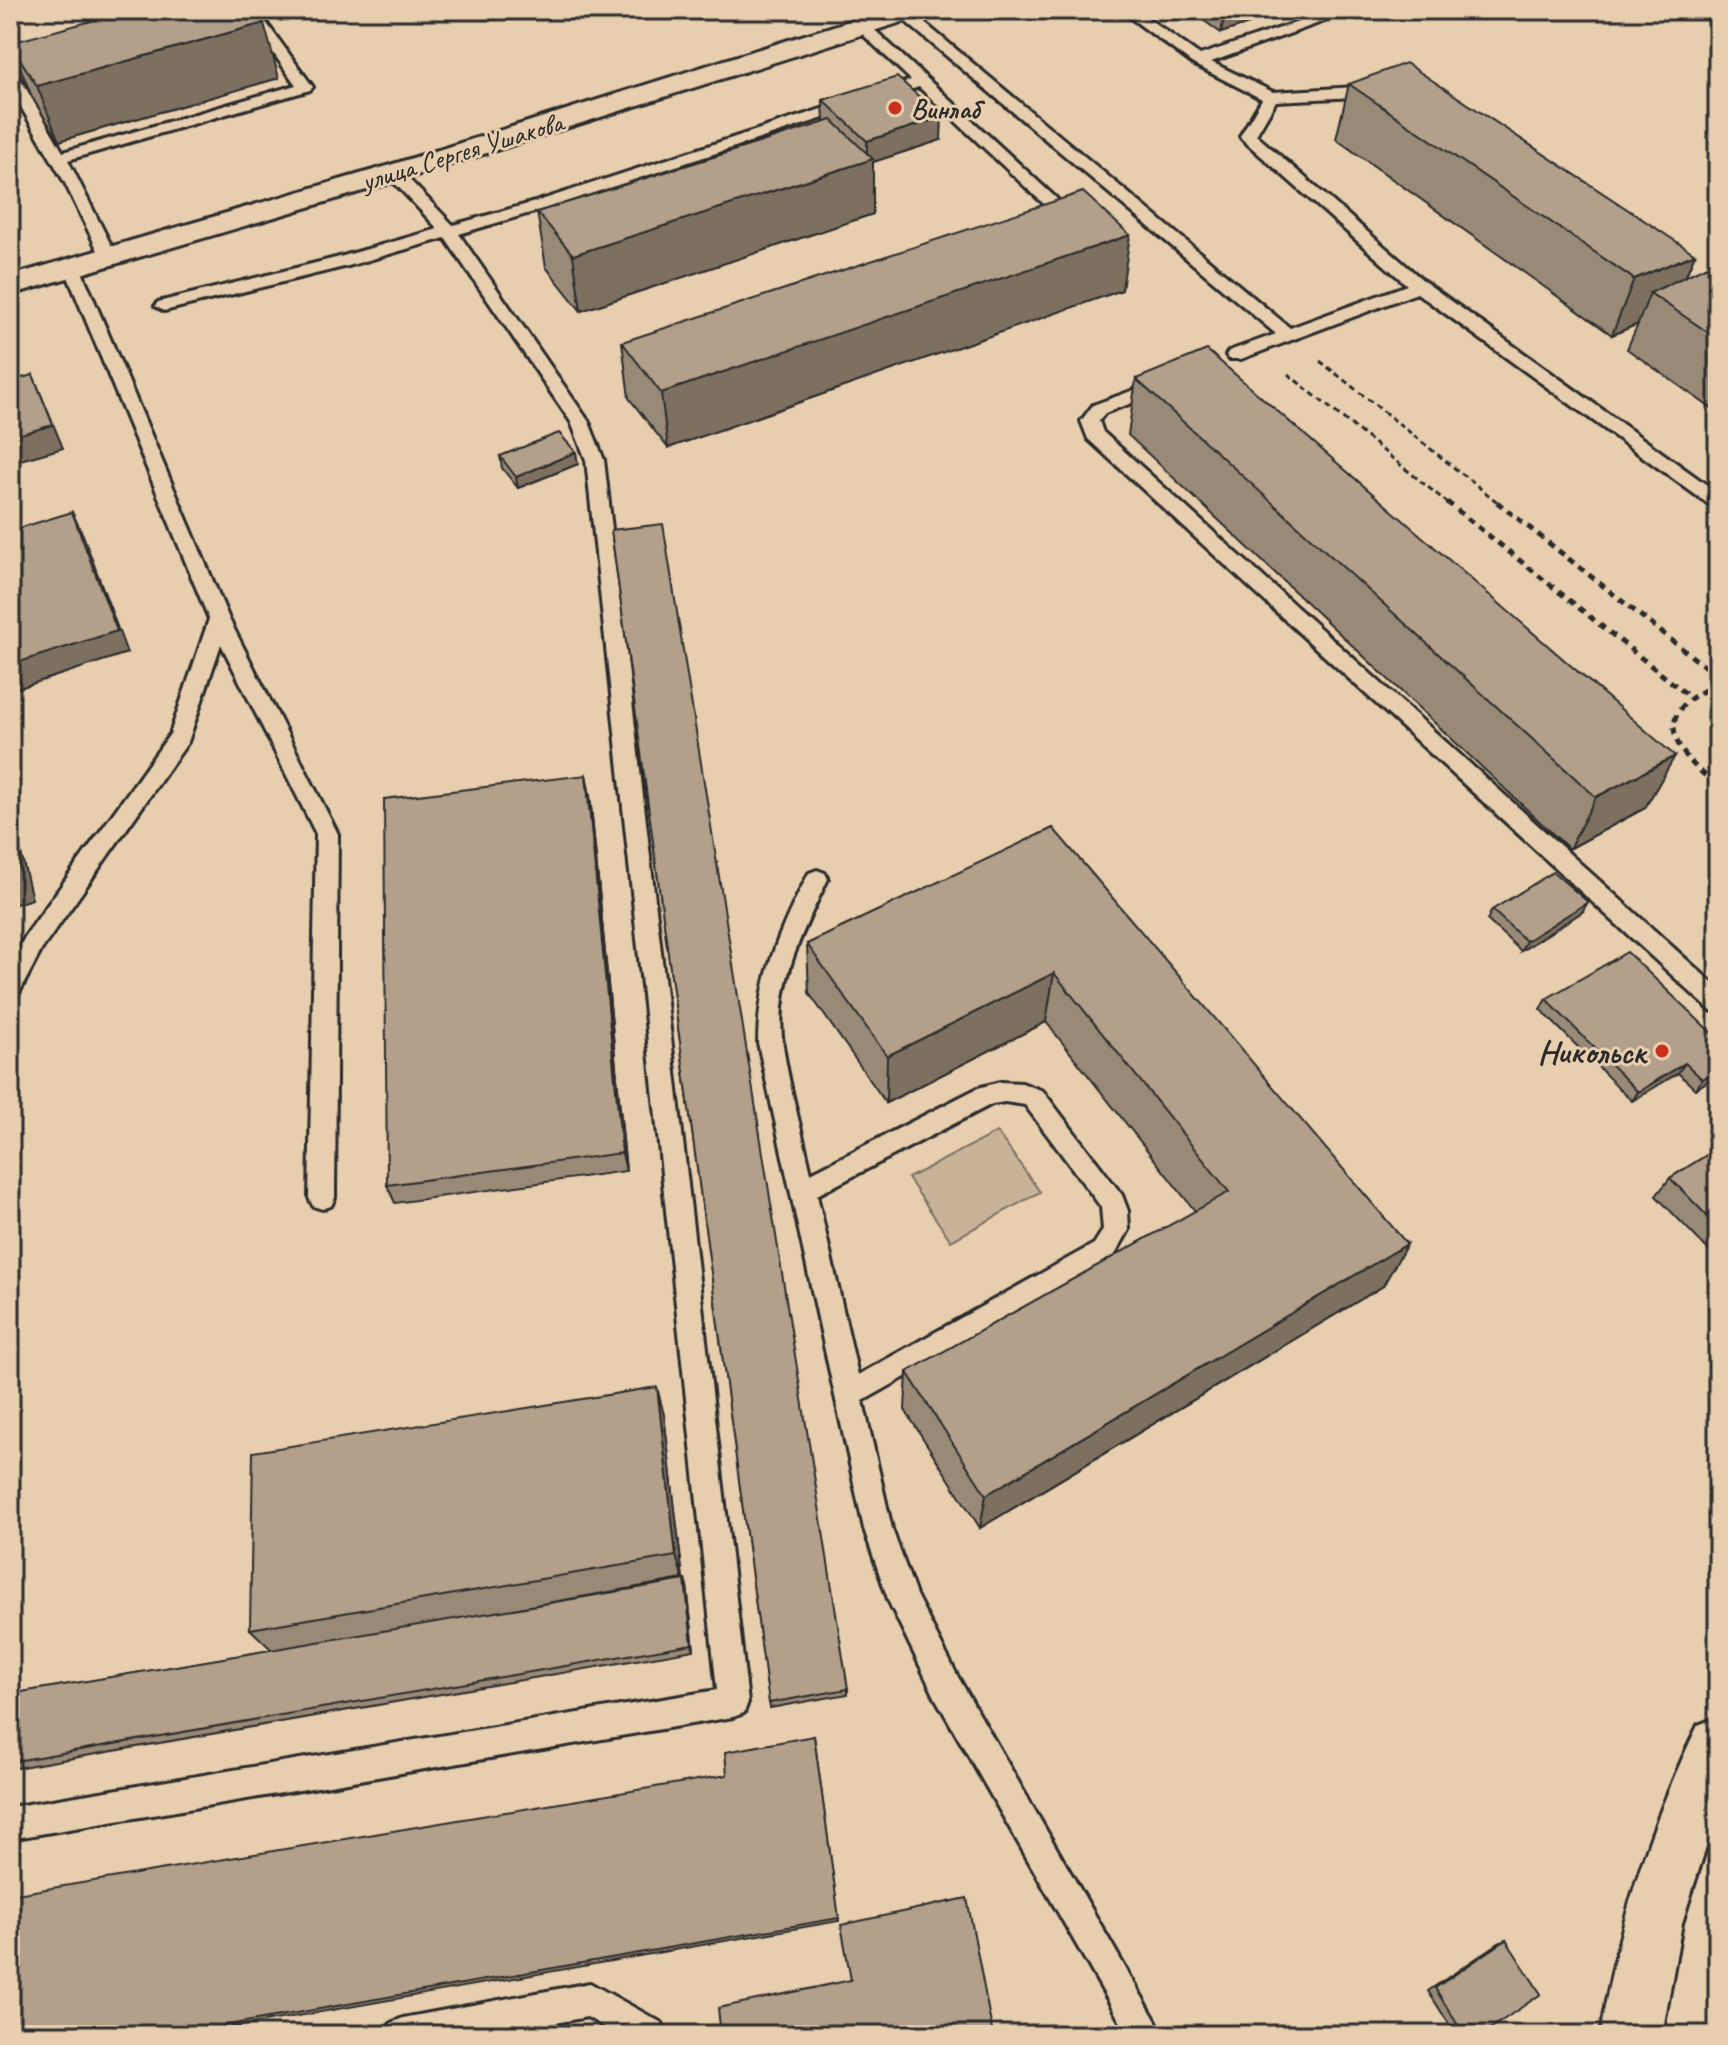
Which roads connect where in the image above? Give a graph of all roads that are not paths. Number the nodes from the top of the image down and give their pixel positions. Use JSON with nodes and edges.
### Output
{"nodes":[{"id":1,"x":250,"y":10,"type":"edge"},
{"id":2,"x":1127,"y":10,"type":"edge"},
{"id":3,"x":1348,"y":10,"type":"edge"},
{"id":4,"x":908,"y":11,"type":"edge"},
{"id":5,"x":861,"y":25,"type":"junction"},
{"id":6,"x":1198,"y":61,"type":"junction"},
{"id":7,"x":10,"y":75,"type":"edge"},
{"id":8,"x":920,"y":82,"type":"junction"},
{"id":9,"x":1271,"y":97,"type":"junction"},
{"id":10,"x":1393,"y":102,"type":"edge"},
{"id":11,"x":58,"y":158,"type":"junction"},
{"id":12,"x":394,"y":173,"type":"junction"},
{"id":13,"x":1051,"y":202,"type":"edge"},
{"id":14,"x":448,"y":230,"type":"junction"},
{"id":15,"x":109,"y":257,"type":"junction"},
{"id":16,"x":72,"y":267,"type":"junction"},
{"id":17,"x":10,"y":286,"type":"edge"},
{"id":18,"x":1419,"y":286,"type":"junction"},
{"id":19,"x":164,"y":306,"type":"dead end"},
{"id":20,"x":1288,"y":335,"type":"junction"},
{"id":21,"x":1235,"y":355,"type":"dead end"},
{"id":22,"x":1189,"y":375,"type":"edge"},
{"id":23,"x":1718,"y":502,"type":"edge"},
{"id":24,"x":219,"y":619,"type":"junction"},
{"id":25,"x":817,"y":879,"type":"dead end"},
{"id":26,"x":10,"y":988,"type":"edge"},
{"id":27,"x":1718,"y":1003,"type":"edge"},
{"id":28,"x":802,"y":1190,"type":"junction"},
{"id":29,"x":322,"y":1198,"type":"dead end"},
{"id":30,"x":847,"y":1396,"type":"junction"},
{"id":31,"x":1714,"y":1767,"type":"edge"},
{"id":32,"x":10,"y":1823,"type":"edge"},
{"id":33,"x":403,"y":2035,"type":"edge"},
{"id":34,"x":650,"y":2035,"type":"edge"},
{"id":35,"x":1147,"y":2035,"type":"edge"},
{"id":36,"x":1631,"y":2035,"type":"edge"}],
"edges":[{"from":1,"to":11,"type":"lane"},
{"from":2,"to":6,"type":"lane"},
{"from":3,"to":6,"type":"lane"},
{"from":4,"to":5,"type":"street","name":"улица Сергея Ушакова"},
{"from":4,"to":20,"type":"lane"},
{"from":5,"to":8,"type":"lane"},
{"from":5,"to":12,"type":"street","name":"улица Сергея Ушакова"},
{"from":6,"to":9,"type":"lane"},
{"from":7,"to":11,"type":"lane"},
{"from":8,"to":13,"type":"lane"},
{"from":8,"to":14,"type":"lane"},
{"from":9,"to":10,"type":"lane"},
{"from":9,"to":18,"type":"lane"},
{"from":11,"to":15,"type":"lane"},
{"from":12,"to":14,"type":"lane"},
{"from":12,"to":15,"type":"street","name":"улица Сергея Ушакова"},
{"from":14,"to":19,"type":"lane"},
{"from":14,"to":32,"type":"lane"},
{"from":15,"to":16,"type":"street","name":"улица Сергея Ушакова"},
{"from":16,"to":17,"type":"street","name":"улица Сергея Ушакова"},
{"from":16,"to":24,"type":"lane"},
{"from":18,"to":20,"type":"lane"},
{"from":18,"to":23,"type":"lane"},
{"from":20,"to":21,"type":"lane"},
{"from":22,"to":27,"type":"lane"},
{"from":24,"to":26,"type":"lane"},
{"from":24,"to":29,"type":"lane"},
{"from":25,"to":28,"type":"lane"},
{"from":28,"to":30,"type":"lane"},
{"from":28,"to":30,"type":"lane"},
{"from":30,"to":35,"type":"lane"},
{"from":31,"to":36,"type":"street"},
{"from":33,"to":34,"type":"lane"}]}
